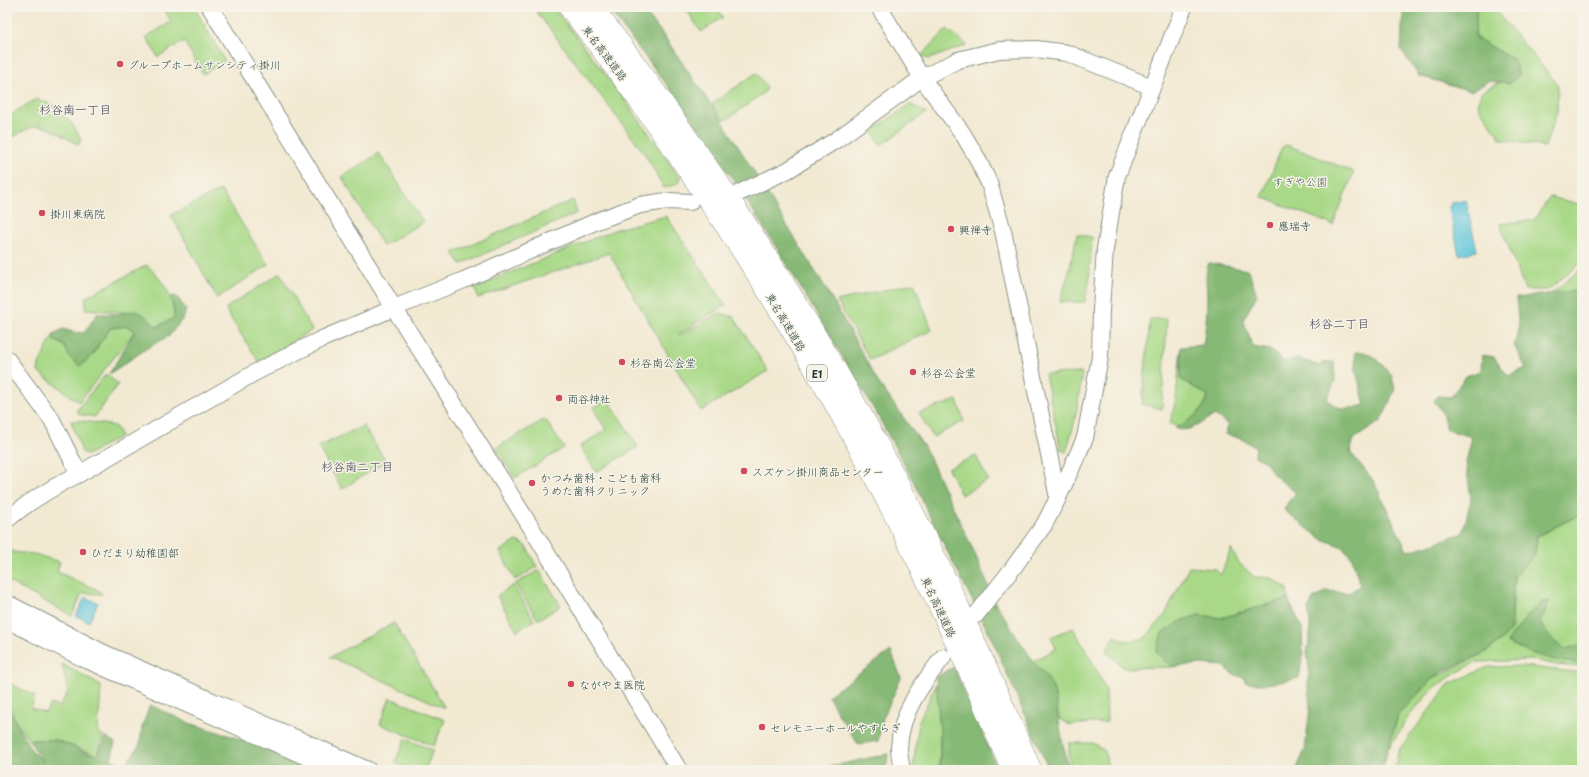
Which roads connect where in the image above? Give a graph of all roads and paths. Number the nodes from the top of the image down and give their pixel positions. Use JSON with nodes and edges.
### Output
{"nodes":[{"id":1,"x":210,"y":7,"type":"edge"},
{"id":2,"x":570,"y":7,"type":"edge"},
{"id":3,"x":592,"y":7,"type":"edge"},
{"id":4,"x":879,"y":7,"type":"edge"},
{"id":5,"x":1184,"y":7,"type":"edge"},
{"id":6,"x":922,"y":78,"type":"junction"},
{"id":7,"x":1152,"y":87,"type":"junction"},
{"id":8,"x":741,"y":192,"type":"dead end"},
{"id":9,"x":690,"y":202,"type":"dead end"},
{"id":10,"x":394,"y":308,"type":"junction"},
{"id":11,"x":7,"y":359,"type":"edge"},
{"id":12,"x":79,"y":474,"type":"junction"},
{"id":13,"x":1058,"y":498,"type":"junction"},
{"id":14,"x":7,"y":520,"type":"edge"},
{"id":15,"x":7,"y":603,"type":"edge"},
{"id":16,"x":976,"y":615,"type":"dead end"},
{"id":17,"x":7,"y":620,"type":"edge"},
{"id":18,"x":943,"y":657,"type":"dead end"},
{"id":19,"x":336,"y":770,"type":"edge"},
{"id":20,"x":368,"y":770,"type":"edge"},
{"id":21,"x":679,"y":770,"type":"edge"},
{"id":22,"x":902,"y":770,"type":"edge"},
{"id":23,"x":1012,"y":770,"type":"edge"},
{"id":24,"x":1031,"y":770,"type":"edge"}],
"edges":[{"from":1,"to":10,"type":"street"},
{"from":2,"to":23,"type":"highway","name":"東名高速道路","number":"E1"},
{"from":3,"to":24,"type":"highway","name":"東名高速道路","number":"E1"},
{"from":4,"to":6,"type":"street"},
{"from":5,"to":7,"type":"street"},
{"from":6,"to":7,"type":"street"},
{"from":6,"to":8,"type":"street"},
{"from":6,"to":13,"type":"street"},
{"from":7,"to":13,"type":"street"},
{"from":9,"to":10,"type":"street"},
{"from":10,"to":12,"type":"street"},
{"from":10,"to":21,"type":"street"},
{"from":11,"to":12,"type":"street"},
{"from":12,"to":14,"type":"street"},
{"from":13,"to":16,"type":"street"},
{"from":15,"to":20,"type":"street"},
{"from":17,"to":19,"type":"street"},
{"from":18,"to":22,"type":"street"}]}
